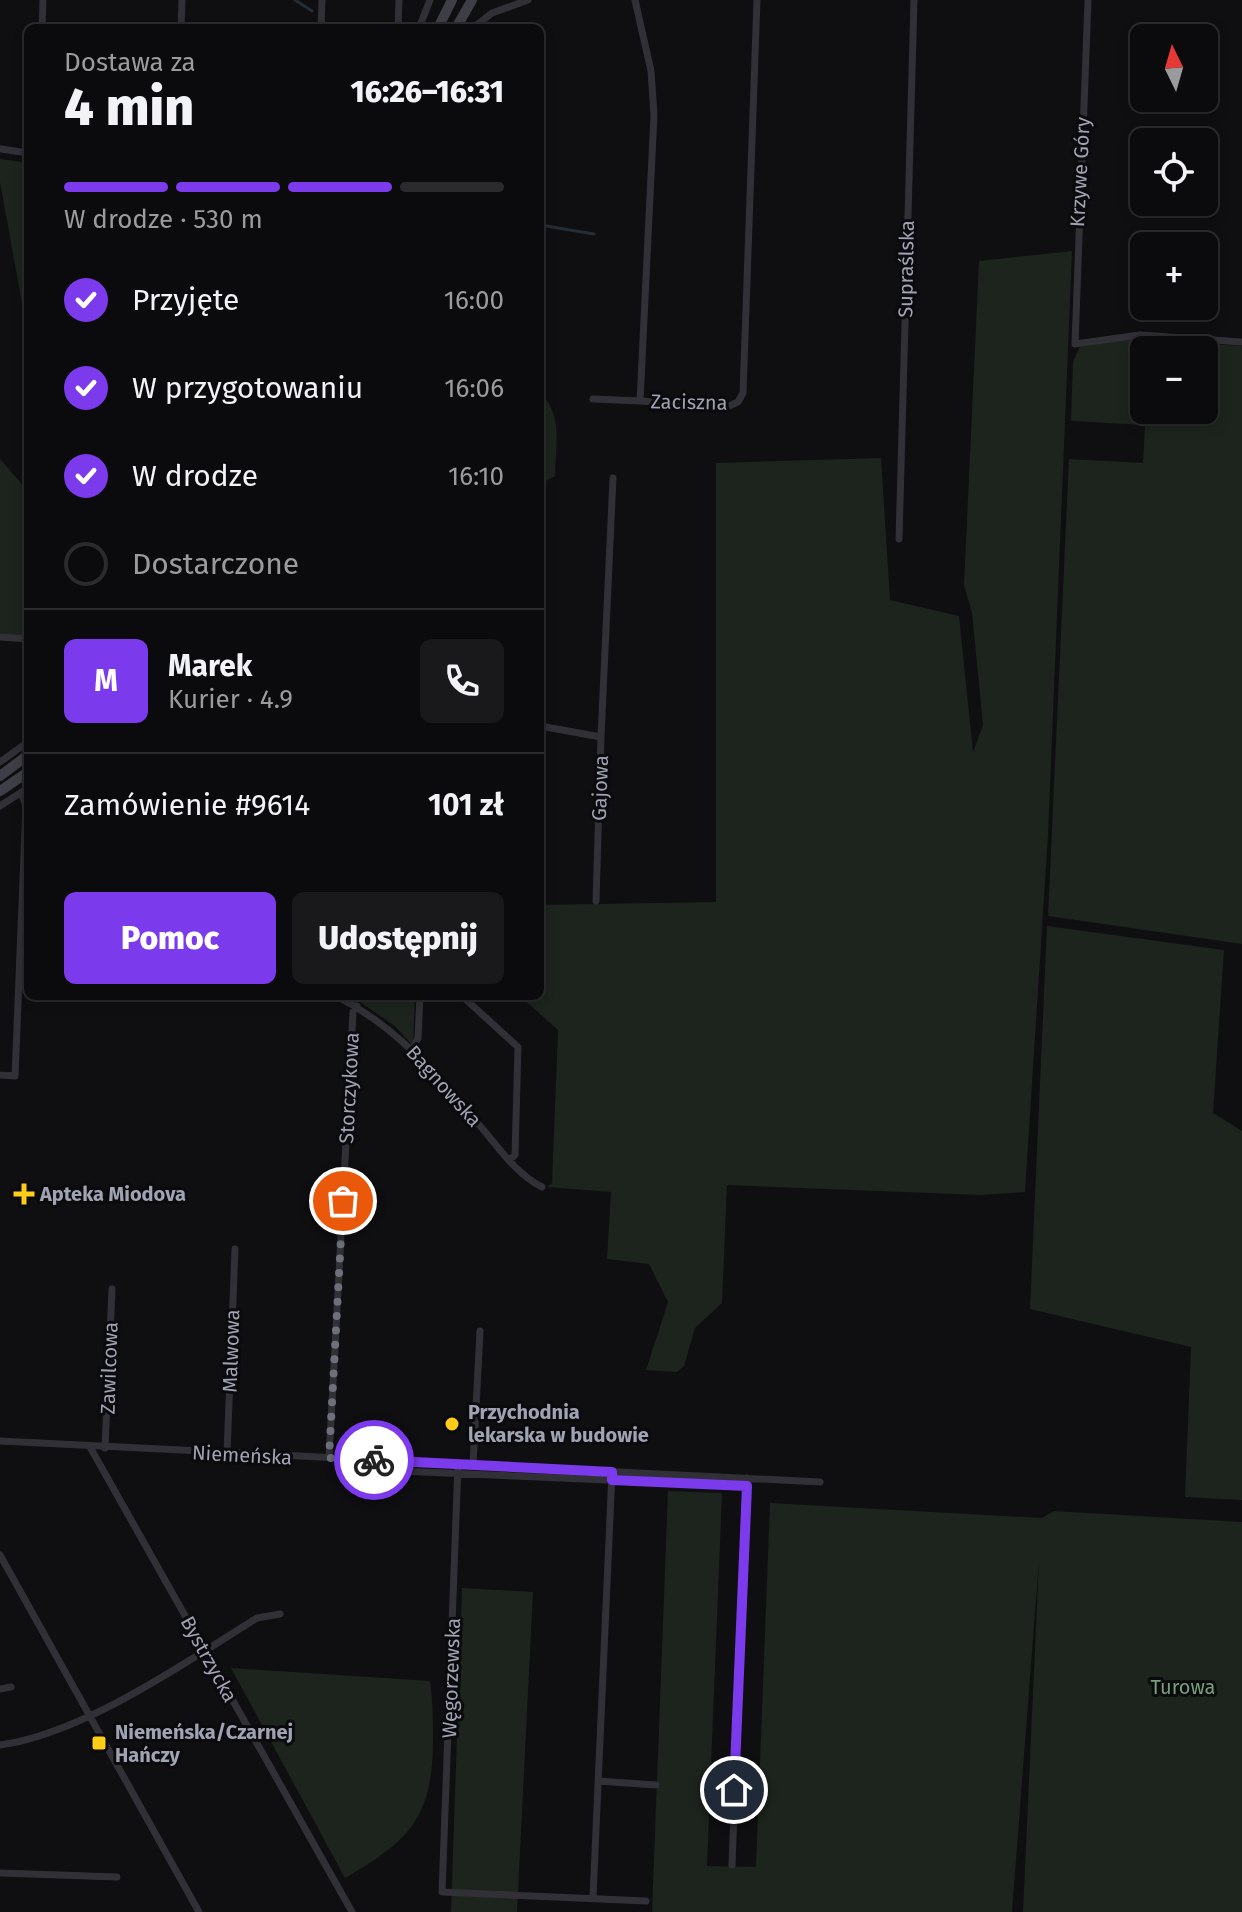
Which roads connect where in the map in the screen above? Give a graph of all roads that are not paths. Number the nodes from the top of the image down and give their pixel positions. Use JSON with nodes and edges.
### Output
{"nodes":[{"id":1,"x":43,"y":0,"type":"edge"},
{"id":2,"x":182,"y":0,"type":"edge"},
{"id":3,"x":322,"y":0,"type":"edge"},
{"id":4,"x":399,"y":0,"type":"edge"},
{"id":5,"x":430,"y":0,"type":"edge"},
{"id":6,"x":452,"y":0,"type":"edge"},
{"id":7,"x":472,"y":0,"type":"edge"},
{"id":8,"x":528,"y":0,"type":"edge"},
{"id":9,"x":635,"y":0,"type":"edge"},
{"id":10,"x":757,"y":0,"type":"edge"},
{"id":11,"x":914,"y":0,"type":"edge"},
{"id":12,"x":1088,"y":0,"type":"edge"},
{"id":13,"x":42,"y":24,"type":"edge"},
{"id":14,"x":181,"y":24,"type":"edge"},
{"id":15,"x":321,"y":24,"type":"edge"},
{"id":16,"x":398,"y":24,"type":"edge"},
{"id":17,"x":421,"y":24,"type":"edge"},
{"id":18,"x":440,"y":24,"type":"edge"},
{"id":19,"x":458,"y":24,"type":"edge"},
{"id":20,"x":478,"y":24,"type":"edge"},
{"id":21,"x":1,"y":149,"type":"edge"},
{"id":22,"x":24,"y":152,"type":"edge"},
{"id":23,"x":1242,"y":342,"type":"edge"},
{"id":24,"x":593,"y":399,"type":"dead end"},
{"id":25,"x":640,"y":401,"type":"junction"},
{"id":26,"x":613,"y":478,"type":"dead end"},
{"id":27,"x":899,"y":539,"type":"dead end"},
{"id":28,"x":0,"y":637,"type":"edge"},
{"id":29,"x":24,"y":639,"type":"edge"},
{"id":30,"x":544,"y":727,"type":"edge"},
{"id":31,"x":601,"y":737,"type":"junction"},
{"id":32,"x":24,"y":745,"type":"edge"},
{"id":33,"x":24,"y":758,"type":"edge"},
{"id":34,"x":0,"y":762,"type":"edge"},
{"id":35,"x":24,"y":775,"type":"edge"},
{"id":36,"x":0,"y":776,"type":"edge"},
{"id":37,"x":24,"y":790,"type":"edge"},
{"id":38,"x":0,"y":791,"type":"edge"},
{"id":39,"x":0,"y":806,"type":"edge"},
{"id":40,"x":24,"y":855,"type":"edge"},
{"id":41,"x":596,"y":901,"type":"dead end"},
{"id":42,"x":344,"y":1000,"type":"edge"},
{"id":43,"x":420,"y":1000,"type":"edge"},
{"id":44,"x":466,"y":1000,"type":"edge"},
{"id":45,"x":357,"y":1006,"type":"junction"},
{"id":46,"x":412,"y":1050,"type":"junction"},
{"id":47,"x":0,"y":1075,"type":"edge"},
{"id":48,"x":509,"y":1160,"type":"junction"},
{"id":49,"x":542,"y":1187,"type":"dead end"},
{"id":50,"x":235,"y":1249,"type":"dead end"},
{"id":51,"x":112,"y":1289,"type":"dead end"},
{"id":52,"x":480,"y":1331,"type":"dead end"},
{"id":53,"x":0,"y":1441,"type":"edge"},
{"id":54,"x":90,"y":1447,"type":"junction"},
{"id":55,"x":105,"y":1448,"type":"junction"},
{"id":56,"x":227,"y":1454,"type":"junction"},
{"id":57,"x":329,"y":1458,"type":"junction"},
{"id":58,"x":458,"y":1464,"type":"junction"},
{"id":59,"x":473,"y":1465,"type":"junction"},
{"id":60,"x":375,"y":1470,"type":"dead end"},
{"id":61,"x":458,"y":1474,"type":"junction"},
{"id":62,"x":612,"y":1476,"type":"junction"},
{"id":63,"x":747,"y":1482,"type":"junction"},
{"id":64,"x":820,"y":1482,"type":"dead end"},
{"id":65,"x":0,"y":1555,"type":"edge"},
{"id":66,"x":280,"y":1614,"type":"dead end"},
{"id":67,"x":204,"y":1651,"type":"junction"},
{"id":68,"x":11,"y":1687,"type":"dead end"},
{"id":69,"x":0,"y":1689,"type":"edge"},
{"id":70,"x":90,"y":1715,"type":"junction"},
{"id":71,"x":0,"y":1745,"type":"edge"},
{"id":72,"x":598,"y":1781,"type":"junction"},
{"id":73,"x":656,"y":1785,"type":"dead end"},
{"id":74,"x":710,"y":1788,"type":"dead end"},
{"id":75,"x":734,"y":1790,"type":"junction"},
{"id":76,"x":756,"y":1790,"type":"dead end"},
{"id":77,"x":732,"y":1865,"type":"dead end"},
{"id":78,"x":0,"y":1873,"type":"edge"},
{"id":79,"x":117,"y":1877,"type":"dead end"},
{"id":80,"x":593,"y":1897,"type":"junction"},
{"id":81,"x":646,"y":1901,"type":"dead end"},
{"id":82,"x":199,"y":1912,"type":"edge"},
{"id":83,"x":352,"y":1912,"type":"edge"}],
"edges":[{"from":1,"to":13,"type":"street"},
{"from":2,"to":14,"type":"street"},
{"from":3,"to":15,"type":"street"},
{"from":4,"to":16,"type":"street"},
{"from":5,"to":17,"type":"street"},
{"from":6,"to":18,"type":"main road"},
{"from":7,"to":19,"type":"main road"},
{"from":8,"to":20,"type":"street"},
{"from":9,"to":25,"type":"street","name":"Zaciszna"},
{"from":10,"to":25,"type":"street","name":"Zaciszna"},
{"from":11,"to":27,"type":"street","name":"Supraślska"},
{"from":12,"to":23,"type":"street","name":"Krzywe Góry"},
{"from":21,"to":22,"type":"street"},
{"from":24,"to":25,"type":"street"},
{"from":26,"to":31,"type":"street"},
{"from":28,"to":29,"type":"street"},
{"from":30,"to":31,"type":"street","name":"Gajowa"},
{"from":31,"to":41,"type":"street","name":"Gajowa"},
{"from":32,"to":34,"type":"street"},
{"from":33,"to":36,"type":"main road"},
{"from":35,"to":38,"type":"main road"},
{"from":37,"to":39,"type":"street"},
{"from":40,"to":47,"type":"street"},
{"from":42,"to":45,"type":"street","name":"Bagnowska"},
{"from":43,"to":46,"type":"street"},
{"from":44,"to":48,"type":"street"},
{"from":45,"to":46,"type":"street","name":"Bagnowska"},
{"from":45,"to":57,"type":"street","name":"Storczykowa"},
{"from":46,"to":48,"type":"street","name":"Bagnowska"},
{"from":48,"to":49,"type":"street","name":"Bagnowska"},
{"from":50,"to":56,"type":"street","name":"Malwowa"},
{"from":51,"to":55,"type":"street","name":"Zawilcowa"},
{"from":52,"to":59,"type":"street"},
{"from":53,"to":54,"type":"street","name":"Niemeńska"},
{"from":54,"to":55,"type":"street","name":"Niemeńska"},
{"from":54,"to":67,"type":"street","name":"Bystrzycka"},
{"from":55,"to":56,"type":"street","name":"Niemeńska"},
{"from":56,"to":57,"type":"street","name":"Niemeńska"},
{"from":57,"to":58,"type":"street","name":"Niemeńska"},
{"from":58,"to":59,"type":"street","name":"Niemeńska"},
{"from":58,"to":61,"type":"street","name":"Węgorzewska"},
{"from":59,"to":62,"type":"street","name":"Niemeńska"},
{"from":60,"to":61,"type":"street"},
{"from":61,"to":62,"type":"street"},
{"from":61,"to":80,"type":"street","name":"Węgorzewska"},
{"from":62,"to":63,"type":"street","name":"Niemeńska"},
{"from":62,"to":72,"type":"street"},
{"from":63,"to":64,"type":"street","name":"Niemeńska"},
{"from":63,"to":75,"type":"street"},
{"from":65,"to":70,"type":"street"},
{"from":66,"to":67,"type":"street"},
{"from":67,"to":70,"type":"street"},
{"from":67,"to":83,"type":"street","name":"Bystrzycka"},
{"from":68,"to":69,"type":"street"},
{"from":70,"to":71,"type":"street"},
{"from":70,"to":82,"type":"street"},
{"from":72,"to":73,"type":"street"},
{"from":72,"to":80,"type":"street"},
{"from":74,"to":75,"type":"street"},
{"from":75,"to":76,"type":"street"},
{"from":75,"to":77,"type":"street"},
{"from":78,"to":79,"type":"street"},
{"from":80,"to":81,"type":"street"}]}
